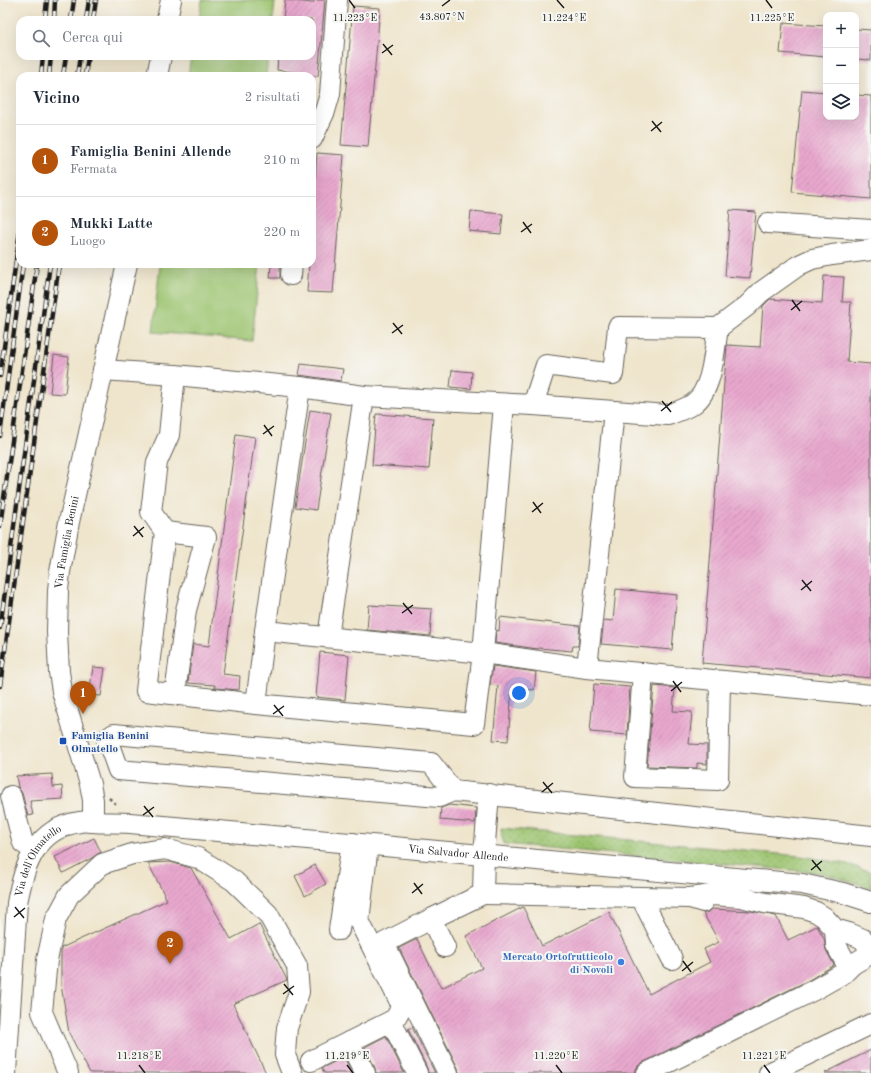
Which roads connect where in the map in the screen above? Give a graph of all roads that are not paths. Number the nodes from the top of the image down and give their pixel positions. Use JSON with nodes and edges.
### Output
{"nodes":[{"id":1,"x":171,"y":0,"type":"edge"},
{"id":2,"x":337,"y":0,"type":"edge"},
{"id":3,"x":168,"y":16,"type":"edge"},
{"id":4,"x":160,"y":60,"type":"edge"},
{"id":5,"x":159,"y":72,"type":"edge"},
{"id":6,"x":316,"y":130,"type":"edge"},
{"id":7,"x":768,"y":223,"type":"dead end"},
{"id":8,"x":871,"y":230,"type":"edge"},
{"id":9,"x":871,"y":250,"type":"edge"},
{"id":10,"x":126,"y":268,"type":"edge"},
{"id":11,"x":718,"y":328,"type":"junction"},
{"id":12,"x":103,"y":370,"type":"junction"},
{"id":13,"x":175,"y":375,"type":"junction"},
{"id":14,"x":300,"y":387,"type":"junction"},
{"id":15,"x":364,"y":396,"type":"junction"},
{"id":16,"x":504,"y":404,"type":"junction"},
{"id":17,"x":533,"y":405,"type":"junction"},
{"id":18,"x":614,"y":411,"type":"junction"},
{"id":19,"x":165,"y":532,"type":"junction"},
{"id":20,"x":265,"y":631,"type":"junction"},
{"id":21,"x":328,"y":637,"type":"junction"},
{"id":22,"x":483,"y":652,"type":"junction"},
{"id":23,"x":587,"y":668,"type":"junction"},
{"id":24,"x":643,"y":673,"type":"junction"},
{"id":25,"x":720,"y":681,"type":"junction"},
{"id":26,"x":175,"y":694,"type":"junction"},
{"id":27,"x":871,"y":695,"type":"edge"},
{"id":28,"x":256,"y":704,"type":"junction"},
{"id":29,"x":454,"y":791,"type":"junction"},
{"id":30,"x":489,"y":794,"type":"junction"},
{"id":31,"x":11,"y":796,"type":"dead end"},
{"id":32,"x":93,"y":822,"type":"junction"},
{"id":33,"x":866,"y":837,"type":"edge"},
{"id":34,"x":360,"y":844,"type":"junction"},
{"id":35,"x":34,"y":850,"type":"junction"},
{"id":36,"x":484,"y":855,"type":"junction"},
{"id":37,"x":484,"y":894,"type":"junction"},
{"id":38,"x":642,"y":897,"type":"junction"},
{"id":39,"x":871,"y":902,"type":"edge"},
{"id":40,"x":431,"y":919,"type":"junction"},
{"id":41,"x":835,"y":929,"type":"junction"},
{"id":42,"x":339,"y":930,"type":"dead end"},
{"id":43,"x":444,"y":947,"type":"dead end"},
{"id":44,"x":870,"y":949,"type":"edge"},
{"id":45,"x":672,"y":959,"type":"dead end"},
{"id":46,"x":853,"y":964,"type":"junction"},
{"id":47,"x":391,"y":1021,"type":"junction"},
{"id":48,"x":871,"y":1024,"type":"edge"},
{"id":49,"x":349,"y":1042,"type":"junction"},
{"id":50,"x":311,"y":1061,"type":"dead end"},
{"id":51,"x":6,"y":1073,"type":"edge"},
{"id":52,"x":68,"y":1073,"type":"edge"},
{"id":53,"x":292,"y":1073,"type":"edge"},
{"id":54,"x":365,"y":1073,"type":"edge"},
{"id":55,"x":417,"y":1073,"type":"edge"},
{"id":56,"x":448,"y":1073,"type":"edge"},
{"id":57,"x":647,"y":1073,"type":"edge"},
{"id":58,"x":770,"y":1073,"type":"edge"}],
"edges":[{"from":1,"to":3,"type":"street"},
{"from":2,"to":6,"type":"street"},
{"from":4,"to":5,"type":"street"},
{"from":7,"to":8,"type":"street"},
{"from":9,"to":11,"type":"street"},
{"from":10,"to":12,"type":"street","name":"Via Famiglia Benini"},
{"from":11,"to":17,"type":"street"},
{"from":11,"to":18,"type":"street"},
{"from":12,"to":13,"type":"street"},
{"from":12,"to":32,"type":"street","name":"Via Famiglia Benini"},
{"from":13,"to":14,"type":"street"},
{"from":13,"to":19,"type":"street"},
{"from":14,"to":15,"type":"street"},
{"from":14,"to":20,"type":"street"},
{"from":15,"to":16,"type":"street"},
{"from":15,"to":21,"type":"street"},
{"from":16,"to":17,"type":"street"},
{"from":16,"to":22,"type":"street"},
{"from":17,"to":18,"type":"street"},
{"from":18,"to":23,"type":"street"},
{"from":19,"to":26,"type":"street"},
{"from":19,"to":26,"type":"street"},
{"from":20,"to":21,"type":"street"},
{"from":20,"to":28,"type":"street"},
{"from":21,"to":22,"type":"street"},
{"from":22,"to":23,"type":"street"},
{"from":22,"to":28,"type":"street"},
{"from":23,"to":24,"type":"street"},
{"from":24,"to":25,"type":"street"},
{"from":24,"to":25,"type":"street"},
{"from":25,"to":27,"type":"street"},
{"from":26,"to":28,"type":"street"},
{"from":29,"to":29,"type":"street"},
{"from":29,"to":30,"type":"street"},
{"from":30,"to":33,"type":"street"},
{"from":30,"to":36,"type":"street"},
{"from":31,"to":35,"type":"street"},
{"from":32,"to":34,"type":"street","name":"Via Salvador Allende"},
{"from":32,"to":35,"type":"street","name":"Via dell'Olmatello"},
{"from":34,"to":36,"type":"street","name":"Via Salvador Allende"},
{"from":34,"to":42,"type":"street"},
{"from":34,"to":47,"type":"street"},
{"from":35,"to":51,"type":"street","name":"Via dell'Olmatello"},
{"from":36,"to":37,"type":"street"},
{"from":36,"to":39,"type":"street","name":"Via Salvador Allende"},
{"from":37,"to":38,"type":"street"},
{"from":37,"to":40,"type":"street"},
{"from":38,"to":41,"type":"street"},
{"from":38,"to":45,"type":"street"},
{"from":40,"to":43,"type":"street"},
{"from":40,"to":56,"type":"street"},
{"from":41,"to":44,"type":"street"},
{"from":41,"to":46,"type":"street"},
{"from":44,"to":46,"type":"street"},
{"from":46,"to":57,"type":"street"},
{"from":47,"to":49,"type":"street"},
{"from":47,"to":55,"type":"street"},
{"from":48,"to":58,"type":"street"},
{"from":49,"to":50,"type":"street"},
{"from":49,"to":54,"type":"street"},
{"from":52,"to":53,"type":"street"}]}
